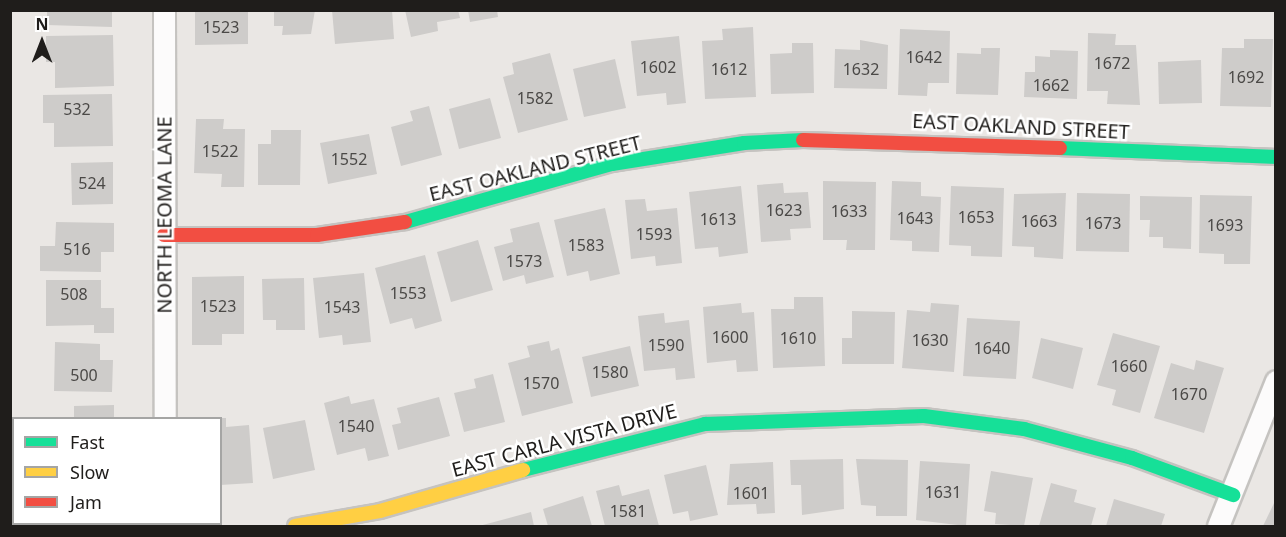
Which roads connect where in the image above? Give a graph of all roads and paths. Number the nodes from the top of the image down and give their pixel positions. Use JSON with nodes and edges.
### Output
{"nodes":[{"id":1,"x":164,"y":10,"type":"edge"},
{"id":2,"x":1275,"y":157,"type":"edge"},
{"id":3,"x":164,"y":235,"type":"junction"},
{"id":4,"x":1275,"y":381,"type":"edge"},
{"id":5,"x":165,"y":417,"type":"edge"},
{"id":6,"x":1233,"y":495,"type":"junction"},
{"id":7,"x":382,"y":519,"type":"edge"},
{"id":8,"x":295,"y":526,"type":"edge"},
{"id":9,"x":1218,"y":526,"type":"edge"}],
"edges":[{"from":1,"to":3,"type":"street","name":"NORTH LEOMA LANE"},
{"from":2,"to":3,"type":"street","name":"EAST OAKLAND STREET"},
{"from":3,"to":5,"type":"street","name":"NORTH LEOMA LANE"},
{"from":4,"to":6,"type":"street"},
{"from":6,"to":7,"type":"street","name":"EAST CARLA VISTA DRIVE"},
{"from":6,"to":9,"type":"street"},
{"from":7,"to":8,"type":"street","name":"EAST CARLA VISTA DRIVE"}]}
